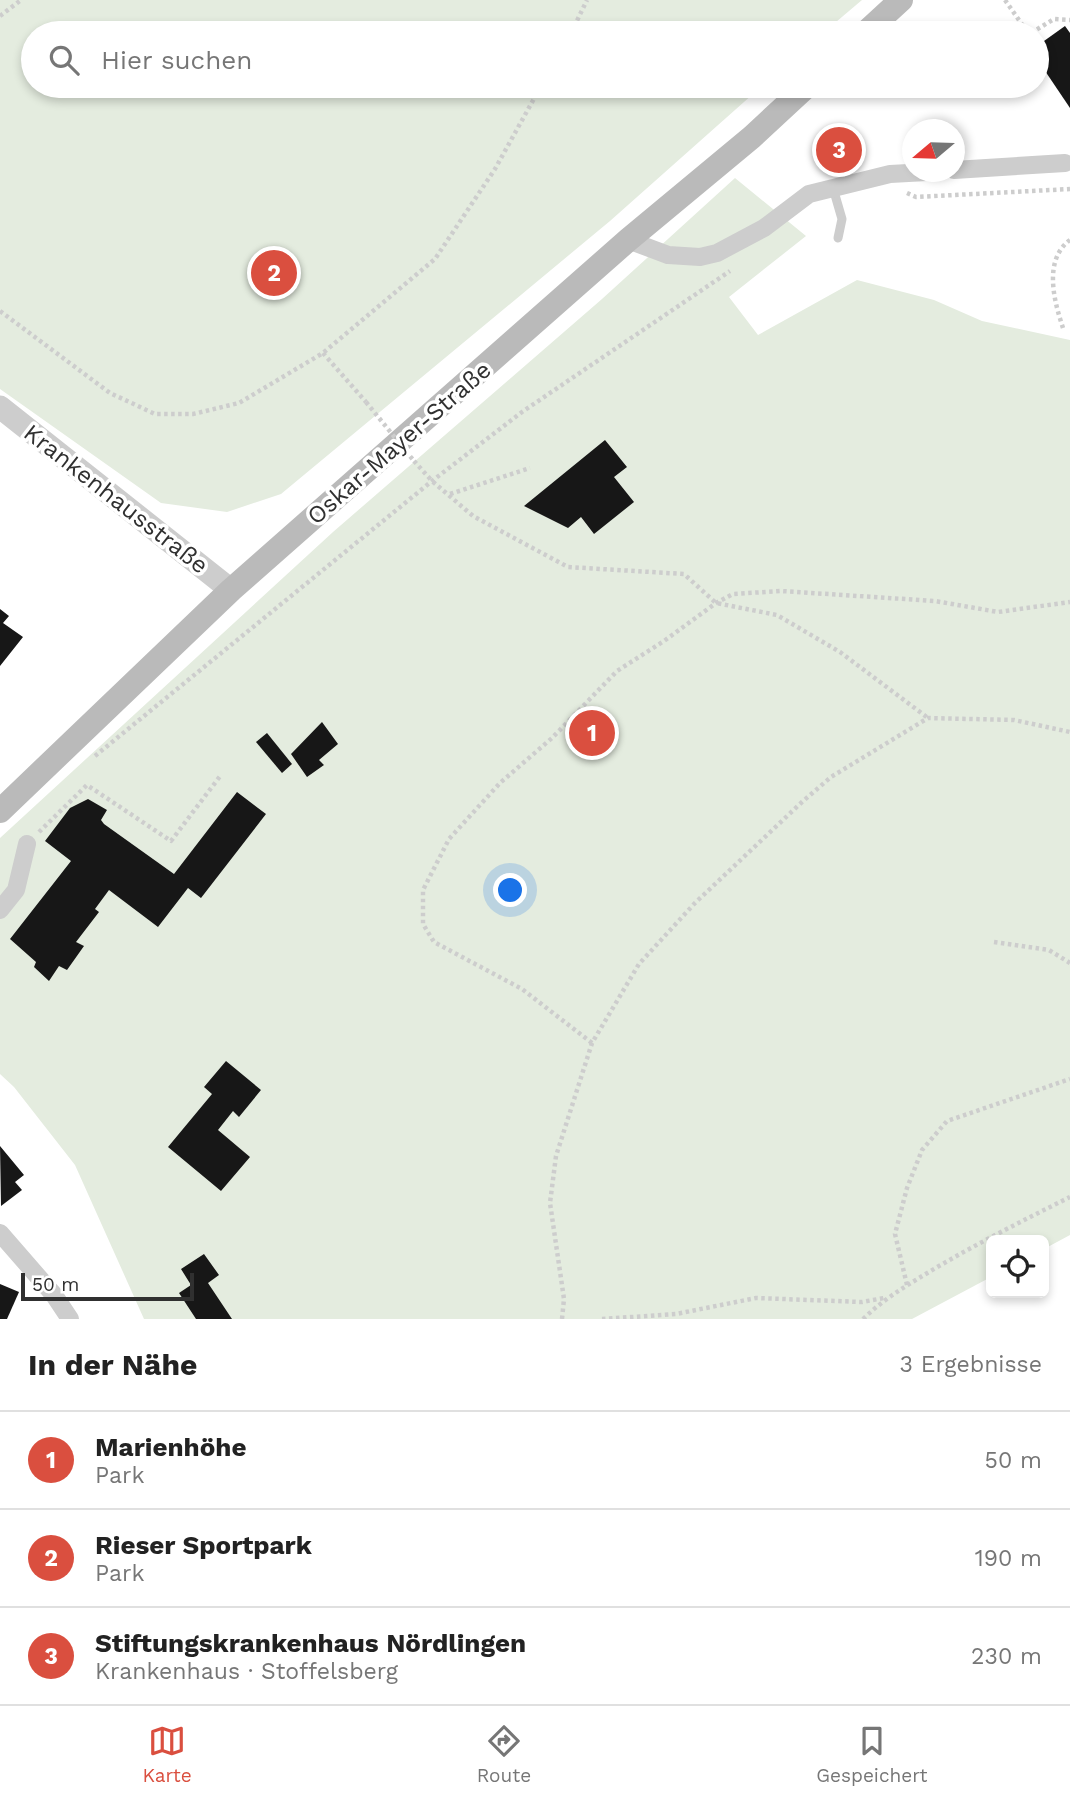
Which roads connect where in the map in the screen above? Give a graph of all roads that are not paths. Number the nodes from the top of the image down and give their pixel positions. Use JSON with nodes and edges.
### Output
{"nodes":[{"id":1,"x":901,"y":0,"type":"edge"},
{"id":2,"x":878,"y":21,"type":"edge"},
{"id":3,"x":794,"y":98,"type":"edge"},
{"id":4,"x":1068,"y":162,"type":"edge"},
{"id":5,"x":965,"y":169,"type":"edge"},
{"id":6,"x":902,"y":173,"type":"edge"},
{"id":7,"x":833,"y":188,"type":"junction"},
{"id":8,"x":838,"y":237,"type":"dead end"},
{"id":9,"x":628,"y":240,"type":"junction"},
{"id":10,"x":0,"y":407,"type":"edge"},
{"id":11,"x":231,"y":590,"type":"junction"},
{"id":12,"x":0,"y":811,"type":"edge"},
{"id":13,"x":27,"y":844,"type":"road end"},
{"id":14,"x":0,"y":910,"type":"edge"},
{"id":15,"x":0,"y":1233,"type":"edge"},
{"id":16,"x":70,"y":1319,"type":"edge"}],
"edges":[{"from":1,"to":2,"type":"main road"},
{"from":3,"to":9,"type":"main road","name":"Oskar-Mayer-Straße"},
{"from":4,"to":5,"type":"street"},
{"from":6,"to":7,"type":"street"},
{"from":7,"to":8,"type":"lane"},
{"from":7,"to":9,"type":"street"},
{"from":9,"to":11,"type":"main road","name":"Oskar-Mayer-Straße"},
{"from":10,"to":11,"type":"street","name":"Krankenhausstraße"},
{"from":11,"to":12,"type":"main road","name":"Oskar-Mayer-Straße"},
{"from":13,"to":14,"type":"street"},
{"from":15,"to":16,"type":"street"}]}
